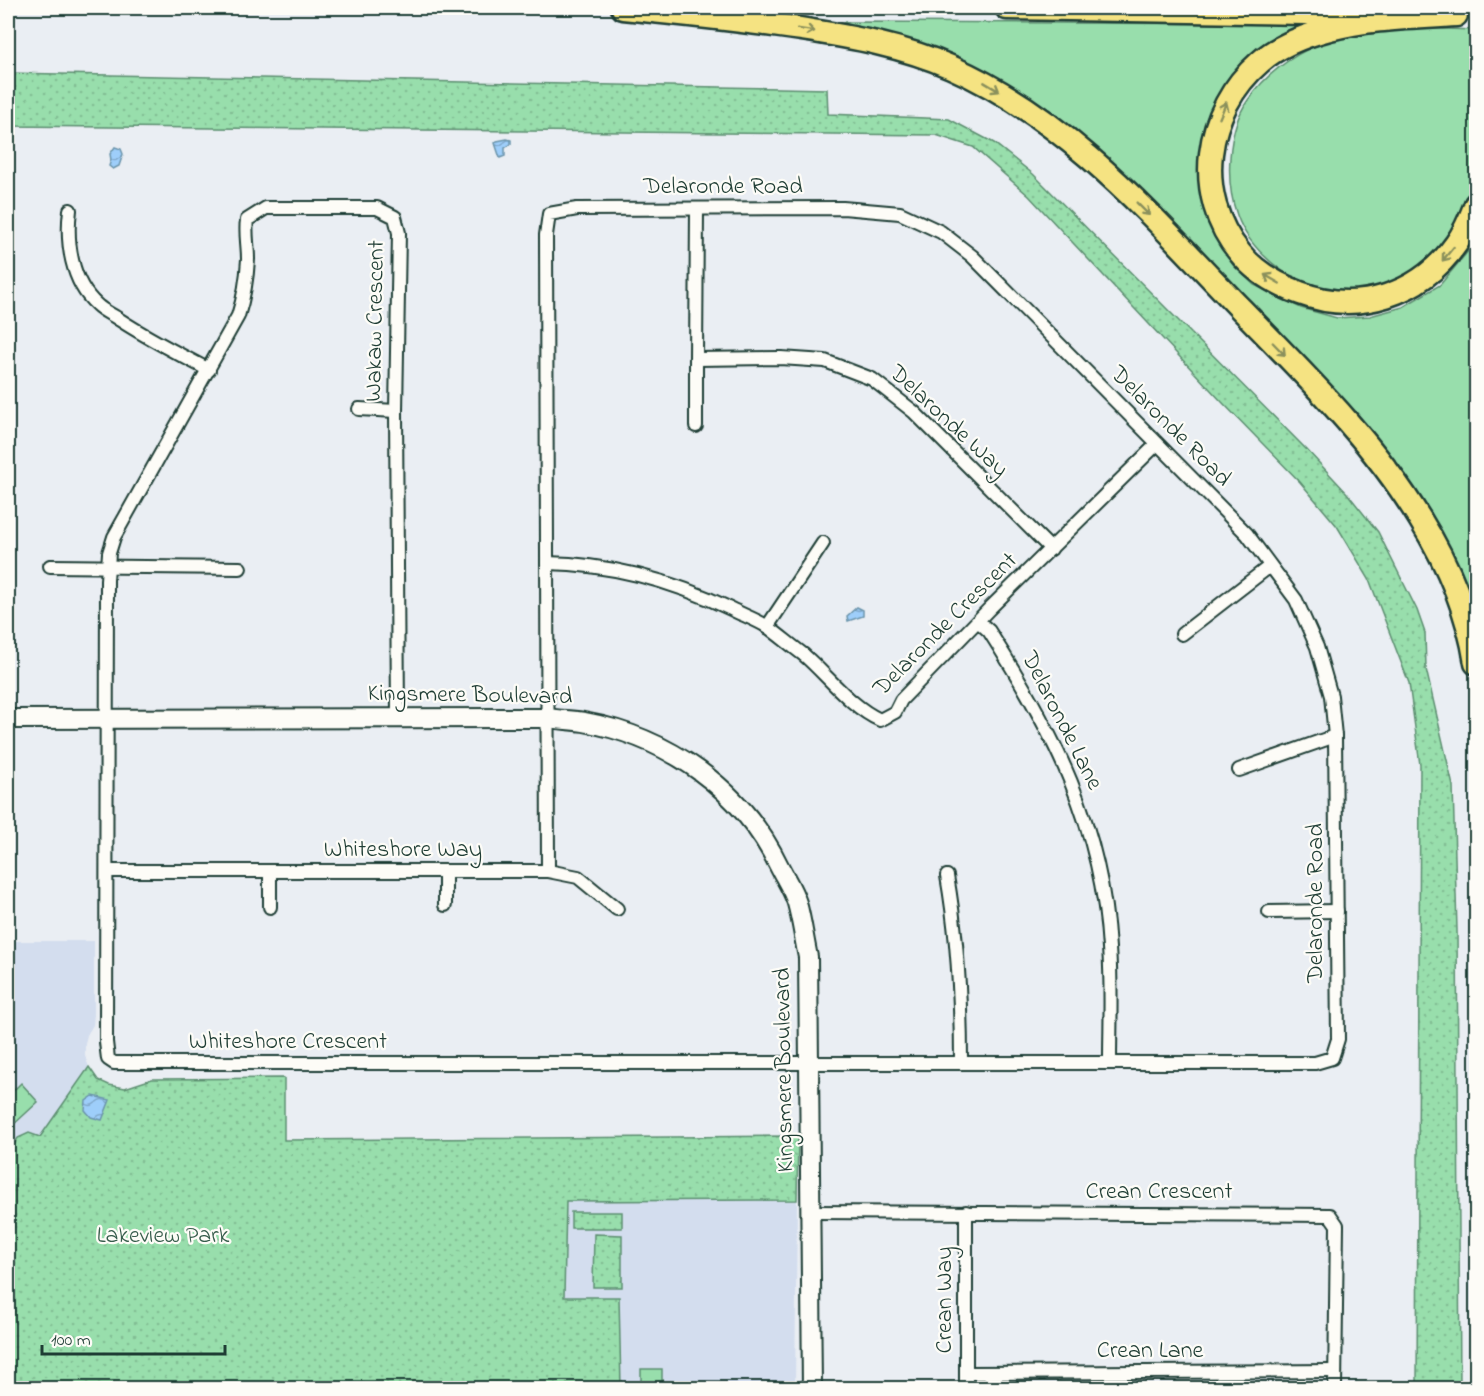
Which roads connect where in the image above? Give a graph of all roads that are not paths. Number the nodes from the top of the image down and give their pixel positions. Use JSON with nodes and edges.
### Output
{"nodes":[{"id":1,"x":623,"y":8,"type":"edge"},
{"id":2,"x":1007,"y":8,"type":"edge"},
{"id":3,"x":1466,"y":15,"type":"edge"},
{"id":4,"x":1476,"y":204,"type":"edge"},
{"id":5,"x":70,"y":210,"type":"dead end"},
{"id":6,"x":697,"y":210,"type":"junction"},
{"id":7,"x":696,"y":359,"type":"junction"},
{"id":8,"x":209,"y":370,"type":"junction"},
{"id":9,"x":359,"y":409,"type":"dead end"},
{"id":10,"x":396,"y":411,"type":"junction"},
{"id":11,"x":696,"y":426,"type":"dead end"},
{"id":12,"x":1157,"y":444,"type":"junction"},
{"id":13,"x":823,"y":543,"type":"dead end"},
{"id":14,"x":1051,"y":549,"type":"junction"},
{"id":15,"x":547,"y":563,"type":"junction"},
{"id":16,"x":50,"y":566,"type":"dead end"},
{"id":17,"x":108,"y":566,"type":"junction"},
{"id":18,"x":1270,"y":566,"type":"junction"},
{"id":19,"x":240,"y":567,"type":"dead end"},
{"id":20,"x":978,"y":621,"type":"junction"},
{"id":21,"x":767,"y":627,"type":"junction"},
{"id":22,"x":1182,"y":634,"type":"dead end"},
{"id":23,"x":1476,"y":663,"type":"edge"},
{"id":24,"x":398,"y":717,"type":"junction"},
{"id":25,"x":108,"y":718,"type":"junction"},
{"id":26,"x":548,"y":718,"type":"junction"},
{"id":27,"x":8,"y":719,"type":"edge"},
{"id":28,"x":1335,"y":736,"type":"junction"},
{"id":29,"x":1239,"y":770,"type":"dead end"},
{"id":30,"x":107,"y":871,"type":"junction"},
{"id":31,"x":445,"y":871,"type":"junction"},
{"id":32,"x":548,"y":871,"type":"junction"},
{"id":33,"x":270,"y":872,"type":"junction"},
{"id":34,"x":947,"y":876,"type":"dead end"},
{"id":35,"x":445,"y":905,"type":"dead end"},
{"id":36,"x":270,"y":907,"type":"dead end"},
{"id":37,"x":617,"y":909,"type":"dead end"},
{"id":38,"x":1337,"y":911,"type":"junction"},
{"id":39,"x":1269,"y":912,"type":"dead end"},
{"id":40,"x":961,"y":1063,"type":"junction"},
{"id":41,"x":1110,"y":1063,"type":"junction"},
{"id":42,"x":809,"y":1064,"type":"junction"},
{"id":43,"x":812,"y":1212,"type":"junction"},
{"id":44,"x":966,"y":1212,"type":"junction"},
{"id":45,"x":1335,"y":1371,"type":"junction"},
{"id":46,"x":966,"y":1373,"type":"junction"},
{"id":47,"x":812,"y":1389,"type":"edge"},
{"id":48,"x":966,"y":1389,"type":"edge"},
{"id":49,"x":1335,"y":1389,"type":"edge"}],
"edges":[{"from":1,"to":23,"type":"highway","one_way":true},
{"from":2,"to":3,"type":"highway"},
{"from":4,"to":3,"type":"highway","one_way":true},
{"from":5,"to":8,"type":"street"},
{"from":6,"to":7,"type":"street"},
{"from":6,"to":12,"type":"street","name":"Delaronde Road"},
{"from":6,"to":15,"type":"street","name":"Delaronde Road"},
{"from":7,"to":11,"type":"street"},
{"from":7,"to":14,"type":"street","name":"Delaronde Way"},
{"from":8,"to":10,"type":"street","name":"Wakaw Crescent"},
{"from":8,"to":17,"type":"street","name":"Wakaw Crescent"},
{"from":9,"to":10,"type":"street"},
{"from":10,"to":24,"type":"street","name":"Wakaw Crescent"},
{"from":12,"to":14,"type":"street","name":"Delaronde Crescent"},
{"from":12,"to":18,"type":"street","name":"Delaronde Road"},
{"from":13,"to":21,"type":"street"},
{"from":14,"to":20,"type":"street","name":"Delaronde Crescent"},
{"from":15,"to":21,"type":"street","name":"Delaronde Crescent"},
{"from":15,"to":26,"type":"street","name":"Delaronde Road"},
{"from":16,"to":17,"type":"street"},
{"from":17,"to":19,"type":"street"},
{"from":17,"to":25,"type":"street","name":"Wakaw Crescent"},
{"from":18,"to":22,"type":"street"},
{"from":18,"to":28,"type":"street","name":"Delaronde Road"},
{"from":20,"to":21,"type":"street","name":"Delaronde Crescent"},
{"from":20,"to":41,"type":"street","name":"Delaronde Lane"},
{"from":24,"to":25,"type":"street","name":"Kingsmere Boulevard"},
{"from":24,"to":26,"type":"street","name":"Kingsmere Boulevard"},
{"from":25,"to":27,"type":"street","name":"Kingsmere Boulevard"},
{"from":25,"to":30,"type":"street","name":"Whiteshore Crescent"},
{"from":26,"to":32,"type":"street"},
{"from":26,"to":42,"type":"street","name":"Kingsmere Boulevard"},
{"from":28,"to":29,"type":"street"},
{"from":28,"to":38,"type":"street","name":"Delaronde Road"},
{"from":30,"to":33,"type":"street","name":"Whiteshore Way"},
{"from":30,"to":42,"type":"street","name":"Whiteshore Crescent"},
{"from":31,"to":32,"type":"street","name":"Whiteshore Way"},
{"from":31,"to":33,"type":"street","name":"Whiteshore Way"},
{"from":31,"to":35,"type":"street"},
{"from":32,"to":37,"type":"street","name":"Whiteshore Way"},
{"from":33,"to":36,"type":"street"},
{"from":34,"to":40,"type":"street"},
{"from":38,"to":39,"type":"street"},
{"from":38,"to":41,"type":"street","name":"Delaronde Road"},
{"from":40,"to":41,"type":"street","name":"Delaronde Road"},
{"from":40,"to":42,"type":"street","name":"Delaronde Road"},
{"from":42,"to":43,"type":"street","name":"Kingsmere Boulevard"},
{"from":43,"to":44,"type":"street","name":"Crean Crescent"},
{"from":43,"to":47,"type":"street","name":"Kingsmere Boulevard"},
{"from":44,"to":45,"type":"street","name":"Crean Crescent"},
{"from":44,"to":46,"type":"street","name":"Crean Way"},
{"from":45,"to":46,"type":"street","name":"Crean Lane"},
{"from":45,"to":49,"type":"street","name":"Crean Crescent"},
{"from":46,"to":48,"type":"street","name":"Crean Way"}]}
